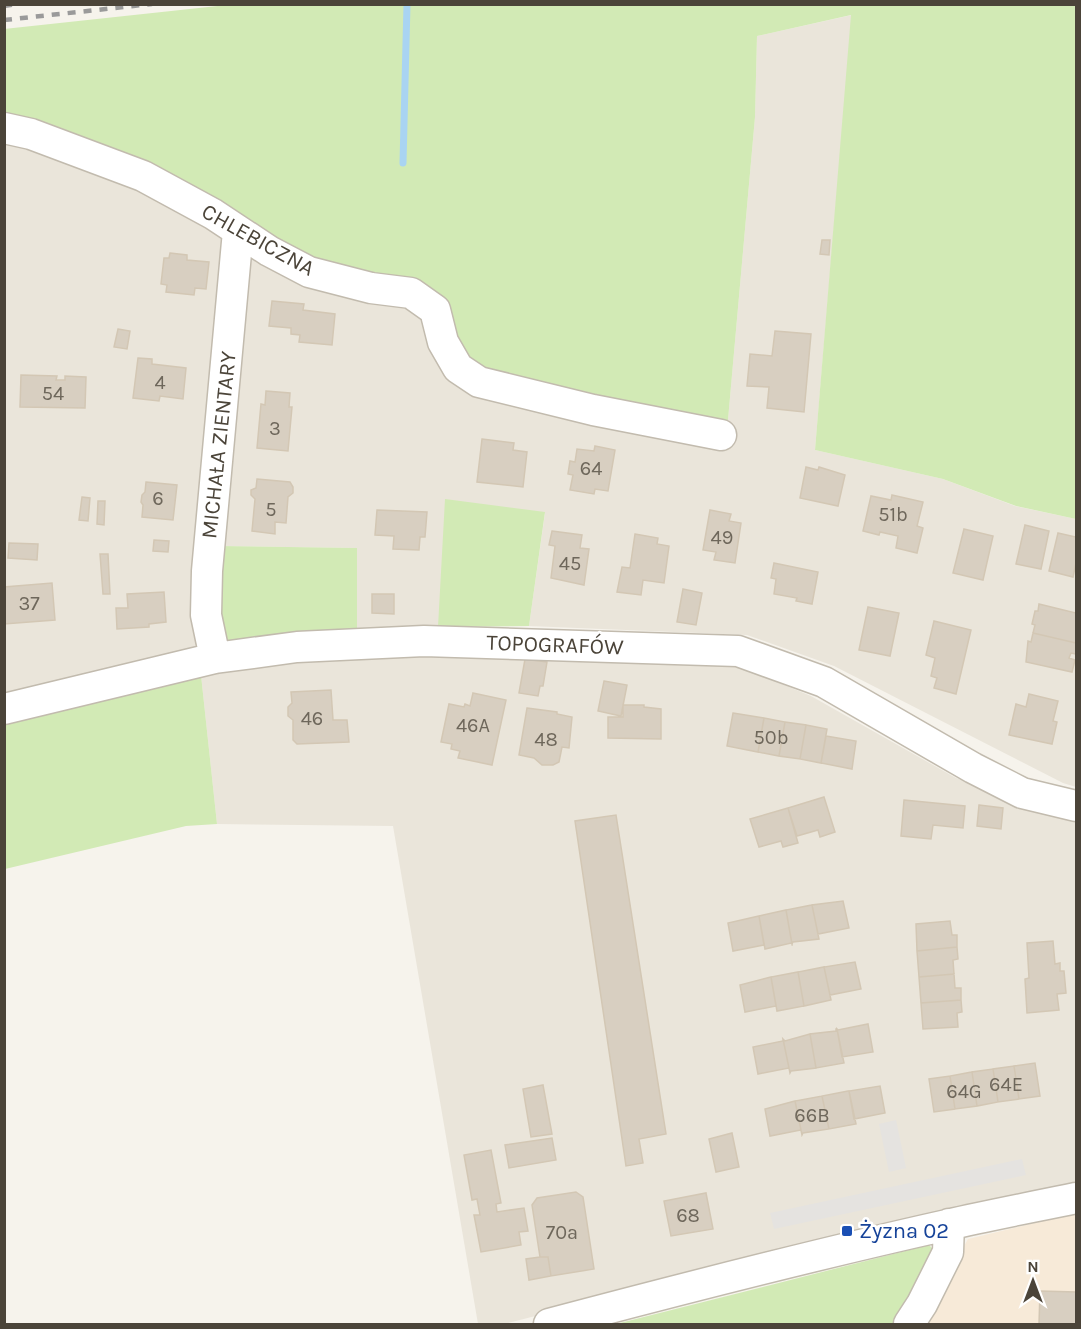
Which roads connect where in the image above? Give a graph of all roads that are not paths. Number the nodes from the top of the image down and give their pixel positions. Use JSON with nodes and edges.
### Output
{"nodes":[{"id":1,"x":4,"y":128,"type":"edge"},
{"id":2,"x":238,"y":231,"type":"junction"},
{"id":3,"x":721,"y":435,"type":"dead end"},
{"id":4,"x":215,"y":658,"type":"junction"},
{"id":5,"x":4,"y":709,"type":"edge"},
{"id":6,"x":1077,"y":806,"type":"edge"},
{"id":7,"x":1077,"y":1198,"type":"edge"},
{"id":8,"x":949,"y":1224,"type":"junction"},
{"id":9,"x":549,"y":1324,"type":"edge"},
{"id":10,"x":909,"y":1324,"type":"edge"}],
"edges":[{"from":1,"to":2,"type":"street","name":"CHLEBICZNA"},
{"from":2,"to":3,"type":"street","name":"CHLEBICZNA"},
{"from":2,"to":4,"type":"street","name":"MICHAŁA ZIENTARY"},
{"from":4,"to":5,"type":"street","name":"TOPOGRAFÓW"},
{"from":4,"to":6,"type":"street","name":"TOPOGRAFÓW"},
{"from":7,"to":8,"type":"street"},
{"from":8,"to":9,"type":"street"},
{"from":8,"to":10,"type":"street"}]}
